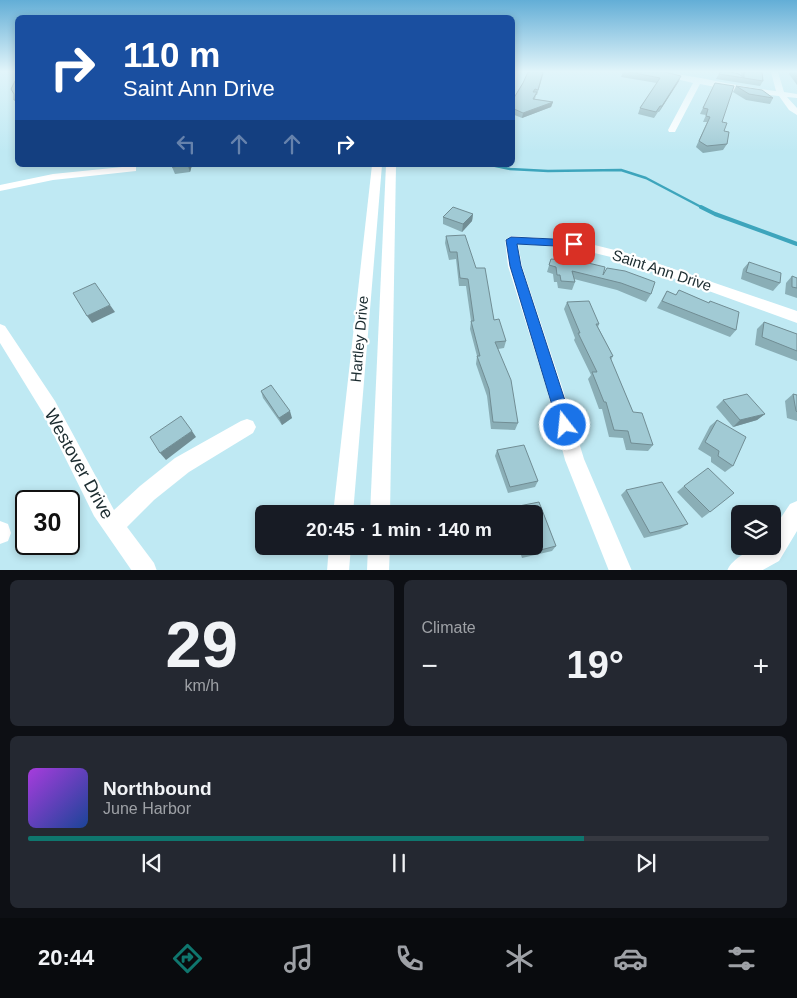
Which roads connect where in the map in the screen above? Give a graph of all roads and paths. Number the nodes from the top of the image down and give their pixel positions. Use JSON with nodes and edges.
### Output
{"nodes":[{"id":1,"x":688,"y":99,"type":"edge"},
{"id":2,"x":783,"y":99,"type":"edge"},
{"id":3,"x":797,"y":112,"type":"edge"},
{"id":4,"x":672,"y":130,"type":"dead end"},
{"id":5,"x":377,"y":167,"type":"edge"},
{"id":6,"x":391,"y":167,"type":"edge"},
{"id":7,"x":132,"y":169,"type":"dead end"},
{"id":8,"x":0,"y":188,"type":"edge"},
{"id":9,"x":797,"y":317,"type":"edge"},
{"id":10,"x":2,"y":337,"type":"edge"},
{"id":11,"x":247,"y":427,"type":"dead end"},
{"id":12,"x":344,"y":505,"type":"edge"},
{"id":13,"x":380,"y":505,"type":"edge"},
{"id":14,"x":797,"y":511,"type":"edge"},
{"id":15,"x":113,"y":526,"type":"junction"},
{"id":16,"x":339,"y":555,"type":"edge"},
{"id":17,"x":379,"y":555,"type":"edge"},
{"id":18,"x":146,"y":570,"type":"edge"},
{"id":19,"x":338,"y":570,"type":"edge"},
{"id":20,"x":378,"y":570,"type":"edge"},
{"id":21,"x":621,"y":570,"type":"edge"},
{"id":22,"x":738,"y":570,"type":"edge"}],
"edges":[{"from":1,"to":4,"type":"street"},
{"from":2,"to":3,"type":"street"},
{"from":5,"to":12,"type":"street","name":"Hartley Drive"},
{"from":6,"to":13,"type":"street","name":"Hartley Drive"},
{"from":7,"to":8,"type":"street"},
{"from":9,"to":21,"type":"street","name":"Saint Ann Drive"},
{"from":10,"to":15,"type":"street","name":"Westover Drive"},
{"from":11,"to":15,"type":"street"},
{"from":14,"to":22,"type":"street"},
{"from":15,"to":18,"type":"street","name":"Westover Drive"},
{"from":16,"to":19,"type":"street"},
{"from":17,"to":20,"type":"street"}]}
